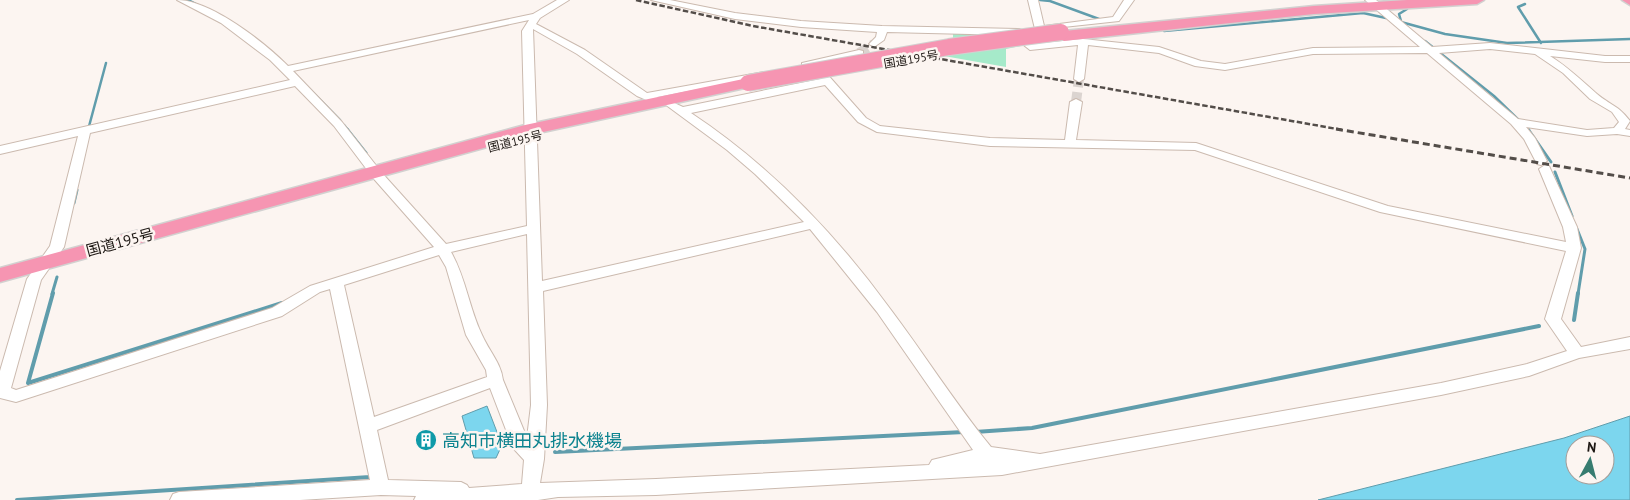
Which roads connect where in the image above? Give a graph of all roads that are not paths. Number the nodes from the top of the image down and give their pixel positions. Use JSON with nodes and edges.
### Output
{"nodes":[{"id":1,"x":182,"y":0,"type":"edge"},
{"id":2,"x":564,"y":0,"type":"edge"},
{"id":3,"x":656,"y":0,"type":"edge"},
{"id":4,"x":702,"y":0,"type":"edge"},
{"id":5,"x":1034,"y":0,"type":"edge"},
{"id":6,"x":1129,"y":0,"type":"edge"},
{"id":7,"x":1402,"y":0,"type":"edge"},
{"id":8,"x":1477,"y":0,"type":"edge"},
{"id":9,"x":1373,"y":2,"type":"edge"},
{"id":10,"x":692,"y":7,"type":"junction"},
{"id":11,"x":533,"y":20,"type":"junction"},
{"id":12,"x":1040,"y":29,"type":"junction"},
{"id":13,"x":882,"y":30,"type":"junction"},
{"id":14,"x":1015,"y":33,"type":"junction"},
{"id":15,"x":1082,"y":42,"type":"junction"},
{"id":16,"x":874,"y":44,"type":"tunnel mouth"},
{"id":17,"x":1434,"y":50,"type":"junction"},
{"id":18,"x":1535,"y":51,"type":"junction"},
{"id":19,"x":859,"y":53,"type":"tunnel mouth"},
{"id":20,"x":1630,"y":59,"type":"edge"},
{"id":21,"x":812,"y":64,"type":"junction"},
{"id":22,"x":290,"y":68,"type":"junction"},
{"id":23,"x":1079,"y":79,"type":"tunnel mouth"},
{"id":24,"x":827,"y":81,"type":"junction"},
{"id":25,"x":297,"y":82,"type":"junction"},
{"id":26,"x":1076,"y":102,"type":"tunnel mouth"},
{"id":27,"x":665,"y":104,"type":"junction"},
{"id":28,"x":1520,"y":122,"type":"junction"},
{"id":29,"x":85,"y":130,"type":"junction"},
{"id":30,"x":1617,"y":131,"type":"junction"},
{"id":31,"x":1630,"y":133,"type":"edge"},
{"id":32,"x":530,"y":134,"type":"junction"},
{"id":33,"x":1070,"y":144,"type":"junction"},
{"id":34,"x":0,"y":150,"type":"edge"},
{"id":35,"x":376,"y":173,"type":"junction"},
{"id":36,"x":814,"y":224,"type":"junction"},
{"id":37,"x":534,"y":228,"type":"junction"},
{"id":38,"x":1574,"y":248,"type":"junction"},
{"id":39,"x":443,"y":249,"type":"junction"},
{"id":40,"x":44,"y":264,"type":"junction"},
{"id":41,"x":0,"y":276,"type":"edge"},
{"id":42,"x":336,"y":283,"type":"junction"},
{"id":43,"x":535,"y":288,"type":"junction"},
{"id":44,"x":1630,"y":343,"type":"edge"},
{"id":45,"x":1577,"y":353,"type":"junction"},
{"id":46,"x":495,"y":380,"type":"junction"},
{"id":47,"x":368,"y":426,"type":"junction"},
{"id":48,"x":982,"y":449,"type":"junction"},
{"id":49,"x":535,"y":459,"type":"junction"},
{"id":50,"x":1052,"y":461,"type":"junction"},
{"id":51,"x":903,"y":473,"type":"junction"},
{"id":52,"x":381,"y":487,"type":"junction"},
{"id":53,"x":484,"y":496,"type":"junction"},
{"id":54,"x":530,"y":496,"type":"edge"},
{"id":55,"x":179,"y":500,"type":"edge"},
{"id":56,"x":423,"y":500,"type":"edge"}],
"edges":[{"from":1,"to":22,"type":"street"},
{"from":2,"to":11,"type":"street"},
{"from":3,"to":10,"type":"street"},
{"from":4,"to":10,"type":"street"},
{"from":5,"to":12,"type":"street"},
{"from":6,"to":12,"type":"street"},
{"from":7,"to":9,"type":"highway","name":"国道195号"},
{"from":8,"to":9,"type":"highway","name":"国道195号"},
{"from":9,"to":17,"type":"street"},
{"from":9,"to":27,"type":"highway","name":"国道195号"},
{"from":10,"to":13,"type":"street"},
{"from":11,"to":22,"type":"street"},
{"from":11,"to":27,"type":"street"},
{"from":11,"to":32,"type":"street"},
{"from":12,"to":14,"type":"street"},
{"from":13,"to":14,"type":"street"},
{"from":13,"to":16,"type":"street"},
{"from":14,"to":15,"type":"street"},
{"from":15,"to":17,"type":"street"},
{"from":15,"to":23,"type":"street"},
{"from":17,"to":18,"type":"street"},
{"from":17,"to":28,"type":"street"},
{"from":18,"to":20,"type":"street"},
{"from":18,"to":30,"type":"street"},
{"from":19,"to":21,"type":"street"},
{"from":21,"to":24,"type":"street"},
{"from":21,"to":27,"type":"street"},
{"from":22,"to":25,"type":"street"},
{"from":24,"to":27,"type":"street"},
{"from":24,"to":33,"type":"street"},
{"from":25,"to":29,"type":"street"},
{"from":25,"to":35,"type":"street"},
{"from":26,"to":33,"type":"street"},
{"from":27,"to":32,"type":"highway","name":"国道195号"},
{"from":27,"to":36,"type":"street"},
{"from":28,"to":30,"type":"street"},
{"from":28,"to":38,"type":"street"},
{"from":29,"to":34,"type":"street"},
{"from":29,"to":40,"type":"street"},
{"from":30,"to":31,"type":"street"},
{"from":32,"to":35,"type":"highway","name":"国道195号"},
{"from":32,"to":37,"type":"street"},
{"from":33,"to":38,"type":"street"},
{"from":35,"to":39,"type":"street"},
{"from":35,"to":40,"type":"highway","name":"国道195号"},
{"from":36,"to":43,"type":"street"},
{"from":36,"to":48,"type":"street"},
{"from":37,"to":39,"type":"street"},
{"from":37,"to":43,"type":"street"},
{"from":38,"to":45,"type":"street"},
{"from":39,"to":42,"type":"street"},
{"from":39,"to":46,"type":"street"},
{"from":40,"to":41,"type":"highway","name":"国道195号"},
{"from":40,"to":42,"type":"street"},
{"from":42,"to":47,"type":"street"},
{"from":43,"to":49,"type":"street"},
{"from":44,"to":45,"type":"street"},
{"from":45,"to":50,"type":"street"},
{"from":46,"to":47,"type":"street"},
{"from":46,"to":49,"type":"street"},
{"from":47,"to":52,"type":"street"},
{"from":48,"to":50,"type":"street"},
{"from":48,"to":51,"type":"street"},
{"from":49,"to":54,"type":"street"},
{"from":50,"to":51,"type":"street"},
{"from":51,"to":54,"type":"street"},
{"from":52,"to":53,"type":"street"},
{"from":52,"to":55,"type":"street"},
{"from":53,"to":54,"type":"street"},
{"from":53,"to":56,"type":"street"}]}
